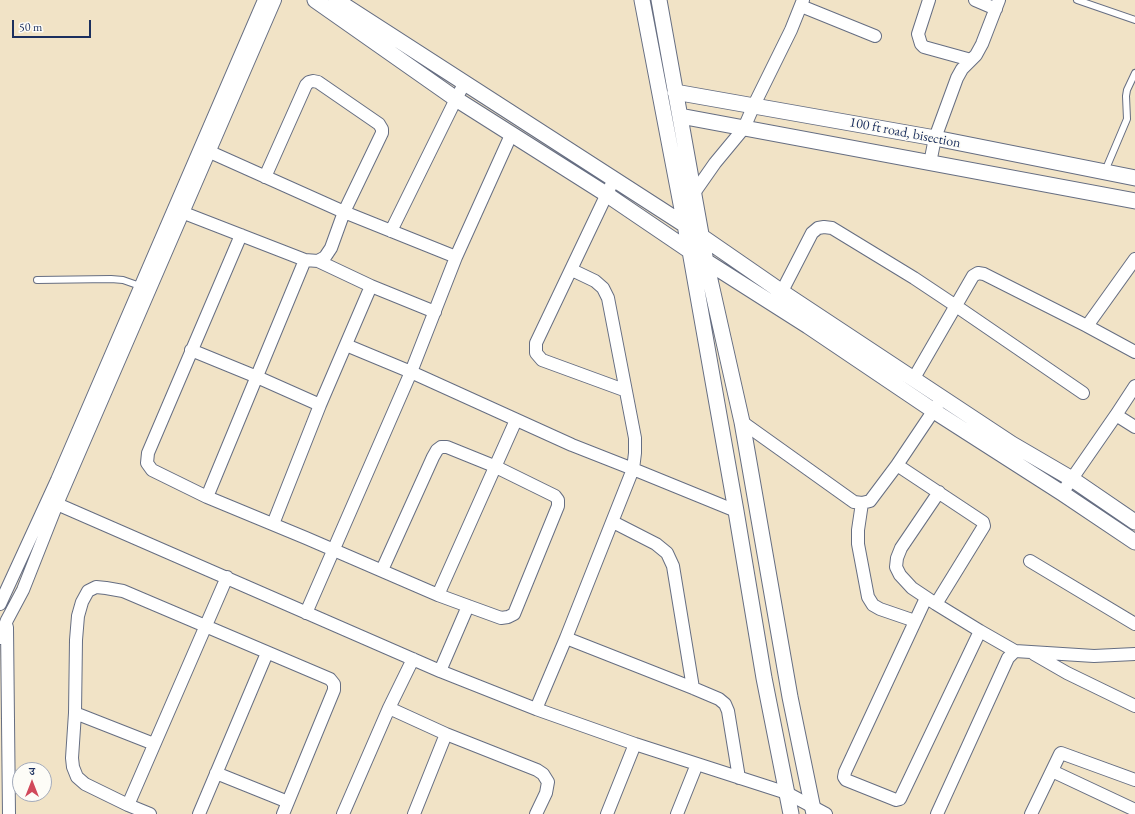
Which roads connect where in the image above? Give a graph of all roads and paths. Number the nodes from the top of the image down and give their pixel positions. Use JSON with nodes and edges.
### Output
{"nodes":[{"id":1,"x":264,"y":0,"type":"edge"},
{"id":2,"x":275,"y":0,"type":"edge"},
{"id":3,"x":315,"y":0,"type":"edge"},
{"id":4,"x":336,"y":0,"type":"edge"},
{"id":5,"x":642,"y":0,"type":"edge"},
{"id":6,"x":658,"y":0,"type":"edge"},
{"id":7,"x":929,"y":0,"type":"edge"},
{"id":8,"x":975,"y":0,"type":"edge"},
{"id":9,"x":1077,"y":0,"type":"edge"},
{"id":10,"x":802,"y":3,"type":"edge"},
{"id":11,"x":997,"y":4,"type":"edge"},
{"id":12,"x":355,"y":6,"type":"edge"},
{"id":13,"x":1135,"y":20,"type":"edge"},
{"id":14,"x":875,"y":36,"type":"dead end"},
{"id":15,"x":971,"y":60,"type":"junction"},
{"id":16,"x":1135,"y":73,"type":"edge"},
{"id":17,"x":464,"y":84,"type":"junction"},
{"id":18,"x":675,"y":92,"type":"junction"},
{"id":19,"x":456,"y":99,"type":"junction"},
{"id":20,"x":754,"y":105,"type":"junction"},
{"id":21,"x":680,"y":116,"type":"junction"},
{"id":22,"x":744,"y":128,"type":"junction"},
{"id":23,"x":511,"y":135,"type":"junction"},
{"id":24,"x":935,"y":138,"type":"junction"},
{"id":25,"x":210,"y":152,"type":"junction"},
{"id":26,"x":930,"y":163,"type":"junction"},
{"id":27,"x":1104,"y":172,"type":"junction"},
{"id":28,"x":265,"y":177,"type":"junction"},
{"id":29,"x":1135,"y":178,"type":"edge"},
{"id":30,"x":614,"y":179,"type":"junction"},
{"id":31,"x":694,"y":193,"type":"junction"},
{"id":32,"x":606,"y":194,"type":"junction"},
{"id":33,"x":680,"y":197,"type":"junction"},
{"id":34,"x":1135,"y":201,"type":"edge"},
{"id":35,"x":344,"y":212,"type":"junction"},
{"id":36,"x":184,"y":213,"type":"junction"},
{"id":37,"x":685,"y":224,"type":"junction"},
{"id":38,"x":391,"y":231,"type":"junction"},
{"id":39,"x":240,"y":235,"type":"junction"},
{"id":40,"x":702,"y":236,"type":"junction"},
{"id":41,"x":690,"y":251,"type":"junction"},
{"id":42,"x":456,"y":257,"type":"junction"},
{"id":43,"x":1135,"y":259,"type":"edge"},
{"id":44,"x":305,"y":260,"type":"junction"},
{"id":45,"x":318,"y":262,"type":"junction"},
{"id":46,"x":706,"y":262,"type":"junction"},
{"id":47,"x":572,"y":270,"type":"junction"},
{"id":48,"x":37,"y":280,"type":"dead end"},
{"id":49,"x":140,"y":286,"type":"junction"},
{"id":50,"x":371,"y":286,"type":"junction"},
{"id":51,"x":778,"y":299,"type":"junction"},
{"id":52,"x":956,"y":306,"type":"junction"},
{"id":53,"x":435,"y":312,"type":"junction"},
{"id":54,"x":1088,"y":326,"type":"junction"},
{"id":55,"x":346,"y":346,"type":"junction"},
{"id":56,"x":191,"y":350,"type":"junction"},
{"id":57,"x":1135,"y":352,"type":"edge"},
{"id":58,"x":410,"y":372,"type":"junction"},
{"id":59,"x":257,"y":377,"type":"junction"},
{"id":60,"x":914,"y":378,"type":"junction"},
{"id":61,"x":1135,"y":386,"type":"edge"},
{"id":62,"x":624,"y":390,"type":"junction"},
{"id":63,"x":1083,"y":393,"type":"dead end"},
{"id":64,"x":942,"y":397,"type":"junction"},
{"id":65,"x":320,"y":405,"type":"junction"},
{"id":66,"x":934,"y":411,"type":"junction"},
{"id":67,"x":1116,"y":415,"type":"junction"},
{"id":68,"x":516,"y":420,"type":"junction"},
{"id":69,"x":742,"y":422,"type":"junction"},
{"id":70,"x":1135,"y":427,"type":"edge"},
{"id":71,"x":897,"y":465,"type":"junction"},
{"id":72,"x":494,"y":466,"type":"junction"},
{"id":73,"x":634,"y":469,"type":"junction"},
{"id":74,"x":1072,"y":479,"type":"junction"},
{"id":75,"x":939,"y":492,"type":"junction"},
{"id":76,"x":1062,"y":493,"type":"junction"},
{"id":77,"x":208,"y":497,"type":"junction"},
{"id":78,"x":862,"y":503,"type":"junction"},
{"id":79,"x":57,"y":504,"type":"junction"},
{"id":80,"x":736,"y":511,"type":"junction"},
{"id":81,"x":613,"y":522,"type":"junction"},
{"id":82,"x":1135,"y":522,"type":"edge"},
{"id":83,"x":273,"y":524,"type":"junction"},
{"id":84,"x":1135,"y":542,"type":"edge"},
{"id":85,"x":334,"y":550,"type":"junction"},
{"id":86,"x":1030,"y":561,"type":"dead end"},
{"id":87,"x":382,"y":570,"type":"junction"},
{"id":88,"x":227,"y":577,"type":"junction"},
{"id":89,"x":5,"y":579,"type":"edge"},
{"id":90,"x":438,"y":595,"type":"junction"},
{"id":91,"x":926,"y":598,"type":"junction"},
{"id":92,"x":1,"y":602,"type":"edge"},
{"id":93,"x":936,"y":604,"type":"junction"},
{"id":94,"x":468,"y":606,"type":"junction"},
{"id":95,"x":306,"y":613,"type":"junction"},
{"id":96,"x":7,"y":620,"type":"junction"},
{"id":97,"x":915,"y":621,"type":"junction"},
{"id":98,"x":1135,"y":624,"type":"edge"},
{"id":99,"x":206,"y":626,"type":"junction"},
{"id":100,"x":980,"y":631,"type":"junction"},
{"id":101,"x":0,"y":638,"type":"edge"},
{"id":102,"x":566,"y":638,"type":"junction"},
{"id":103,"x":1015,"y":651,"type":"junction"},
{"id":104,"x":1031,"y":652,"type":"junction"},
{"id":105,"x":267,"y":653,"type":"junction"},
{"id":106,"x":1135,"y":654,"type":"edge"},
{"id":107,"x":413,"y":659,"type":"junction"},
{"id":108,"x":440,"y":671,"type":"junction"},
{"id":109,"x":693,"y":688,"type":"junction"},
{"id":110,"x":1135,"y":706,"type":"edge"},
{"id":111,"x":389,"y":708,"type":"junction"},
{"id":112,"x":536,"y":709,"type":"junction"},
{"id":113,"x":75,"y":713,"type":"junction"},
{"id":114,"x":446,"y":734,"type":"junction"},
{"id":115,"x":154,"y":744,"type":"junction"},
{"id":116,"x":635,"y":744,"type":"junction"},
{"id":117,"x":697,"y":764,"type":"junction"},
{"id":118,"x":1052,"y":771,"type":"junction"},
{"id":119,"x":216,"y":773,"type":"junction"},
{"id":120,"x":739,"y":778,"type":"junction"},
{"id":121,"x":1135,"y":780,"type":"edge"},
{"id":122,"x":787,"y":793,"type":"junction"},
{"id":123,"x":288,"y":802,"type":"junction"},
{"id":124,"x":128,"y":805,"type":"junction"},
{"id":125,"x":1135,"y":810,"type":"edge"},
{"id":126,"x":813,"y":811,"type":"edge"},
{"id":127,"x":9,"y":814,"type":"edge"},
{"id":128,"x":150,"y":814,"type":"edge"},
{"id":129,"x":199,"y":814,"type":"edge"},
{"id":130,"x":283,"y":814,"type":"edge"},
{"id":131,"x":343,"y":814,"type":"edge"},
{"id":132,"x":414,"y":814,"type":"edge"},
{"id":133,"x":536,"y":814,"type":"edge"},
{"id":134,"x":607,"y":814,"type":"edge"},
{"id":135,"x":677,"y":814,"type":"edge"},
{"id":136,"x":791,"y":814,"type":"edge"},
{"id":137,"x":826,"y":814,"type":"edge"},
{"id":138,"x":937,"y":814,"type":"edge"},
{"id":139,"x":1031,"y":814,"type":"edge"}],
"edges":[{"from":1,"to":49,"type":"street"},
{"from":2,"to":25,"type":"street"},
{"from":3,"to":19,"type":"street"},
{"from":4,"to":12,"type":"street"},
{"from":5,"to":33,"type":"street"},
{"from":6,"to":18,"type":"street"},
{"from":7,"to":15,"type":"street"},
{"from":8,"to":11,"type":"street"},
{"from":9,"to":13,"type":"lane"},
{"from":10,"to":14,"type":"street"},
{"from":10,"to":20,"type":"street"},
{"from":11,"to":15,"type":"street"},
{"from":12,"to":17,"type":"street"},
{"from":15,"to":24,"type":"street"},
{"from":16,"to":27,"type":"lane"},
{"from":17,"to":19,"type":"street"},
{"from":17,"to":30,"type":"street"},
{"from":18,"to":20,"type":"street","name":"100 ft road, bisection"},
{"from":18,"to":21,"type":"street"},
{"from":19,"to":23,"type":"street"},
{"from":19,"to":38,"type":"street"},
{"from":20,"to":22,"type":"street"},
{"from":20,"to":24,"type":"street","name":"100 ft road, bisection"},
{"from":21,"to":22,"type":"street"},
{"from":21,"to":31,"type":"street"},
{"from":22,"to":26,"type":"street"},
{"from":22,"to":31,"type":"street"},
{"from":23,"to":32,"type":"street"},
{"from":23,"to":42,"type":"street"},
{"from":24,"to":26,"type":"street"},
{"from":24,"to":27,"type":"street","name":"100 ft road, bisection"},
{"from":25,"to":28,"type":"street"},
{"from":25,"to":36,"type":"street"},
{"from":26,"to":34,"type":"street"},
{"from":27,"to":29,"type":"street","name":"100 ft road, bisection"},
{"from":28,"to":35,"type":"street"},
{"from":28,"to":35,"type":"street"},
{"from":30,"to":32,"type":"street"},
{"from":30,"to":37,"type":"street"},
{"from":31,"to":33,"type":"street"},
{"from":31,"to":40,"type":"street"},
{"from":32,"to":41,"type":"street"},
{"from":32,"to":47,"type":"street"},
{"from":33,"to":37,"type":"street"},
{"from":35,"to":38,"type":"street"},
{"from":35,"to":45,"type":"street"},
{"from":36,"to":39,"type":"street"},
{"from":36,"to":79,"type":"street"},
{"from":37,"to":40,"type":"street"},
{"from":37,"to":41,"type":"street"},
{"from":38,"to":42,"type":"street"},
{"from":39,"to":44,"type":"street"},
{"from":39,"to":56,"type":"street"},
{"from":40,"to":46,"type":"street"},
{"from":40,"to":51,"type":"street"},
{"from":41,"to":46,"type":"street"},
{"from":41,"to":80,"type":"street"},
{"from":42,"to":53,"type":"street"},
{"from":43,"to":54,"type":"street"},
{"from":44,"to":45,"type":"street"},
{"from":44,"to":59,"type":"street"},
{"from":45,"to":50,"type":"street"},
{"from":46,"to":51,"type":"street"},
{"from":46,"to":69,"type":"street"},
{"from":47,"to":62,"type":"street"},
{"from":47,"to":62,"type":"street"},
{"from":48,"to":49,"type":"lane"},
{"from":49,"to":89,"type":"street"},
{"from":50,"to":53,"type":"street"},
{"from":50,"to":55,"type":"street"},
{"from":51,"to":52,"type":"street"},
{"from":51,"to":60,"type":"street"},
{"from":51,"to":66,"type":"street"},
{"from":52,"to":54,"type":"street"},
{"from":52,"to":60,"type":"street"},
{"from":52,"to":63,"type":"street"},
{"from":53,"to":58,"type":"street"},
{"from":54,"to":57,"type":"street"},
{"from":55,"to":58,"type":"street"},
{"from":55,"to":65,"type":"street"},
{"from":56,"to":59,"type":"street"},
{"from":56,"to":77,"type":"street"},
{"from":58,"to":68,"type":"street"},
{"from":58,"to":85,"type":"street"},
{"from":59,"to":65,"type":"street"},
{"from":59,"to":77,"type":"street"},
{"from":60,"to":64,"type":"street"},
{"from":61,"to":67,"type":"street"},
{"from":62,"to":73,"type":"street"},
{"from":64,"to":66,"type":"street"},
{"from":64,"to":74,"type":"street"},
{"from":65,"to":83,"type":"street"},
{"from":66,"to":71,"type":"street"},
{"from":66,"to":76,"type":"street"},
{"from":67,"to":70,"type":"street"},
{"from":67,"to":74,"type":"street"},
{"from":68,"to":72,"type":"street"},
{"from":68,"to":73,"type":"street"},
{"from":69,"to":78,"type":"street"},
{"from":69,"to":126,"type":"street"},
{"from":71,"to":75,"type":"street"},
{"from":71,"to":78,"type":"street"},
{"from":72,"to":87,"type":"street"},
{"from":72,"to":90,"type":"street"},
{"from":72,"to":94,"type":"street"},
{"from":73,"to":80,"type":"street"},
{"from":73,"to":81,"type":"street"},
{"from":74,"to":76,"type":"street"},
{"from":74,"to":82,"type":"street"},
{"from":75,"to":91,"type":"street"},
{"from":75,"to":93,"type":"street"},
{"from":76,"to":84,"type":"street"},
{"from":77,"to":83,"type":"street"},
{"from":78,"to":97,"type":"street"},
{"from":79,"to":88,"type":"street"},
{"from":79,"to":96,"type":"street"},
{"from":80,"to":122,"type":"street"},
{"from":81,"to":102,"type":"street"},
{"from":81,"to":109,"type":"street"},
{"from":83,"to":85,"type":"street"},
{"from":85,"to":87,"type":"street"},
{"from":85,"to":95,"type":"street"},
{"from":86,"to":98,"type":"street"},
{"from":87,"to":90,"type":"street"},
{"from":88,"to":95,"type":"street"},
{"from":88,"to":99,"type":"street"},
{"from":89,"to":92,"type":"street"},
{"from":90,"to":94,"type":"street"},
{"from":91,"to":93,"type":"street"},
{"from":91,"to":97,"type":"street"},
{"from":92,"to":96,"type":"street"},
{"from":93,"to":100,"type":"street"},
{"from":94,"to":108,"type":"street"},
{"from":95,"to":107,"type":"street"},
{"from":96,"to":101,"type":"street"},
{"from":96,"to":127,"type":"street"},
{"from":97,"to":100,"type":"street"},
{"from":99,"to":105,"type":"street"},
{"from":99,"to":113,"type":"street"},
{"from":99,"to":115,"type":"street"},
{"from":100,"to":103,"type":"street"},
{"from":102,"to":109,"type":"street"},
{"from":102,"to":112,"type":"street"},
{"from":103,"to":104,"type":"street"},
{"from":103,"to":138,"type":"street"},
{"from":104,"to":106,"type":"street"},
{"from":104,"to":110,"type":"street"},
{"from":105,"to":119,"type":"street"},
{"from":105,"to":123,"type":"street"},
{"from":107,"to":108,"type":"street"},
{"from":107,"to":111,"type":"street"},
{"from":108,"to":112,"type":"street"},
{"from":109,"to":120,"type":"street"},
{"from":111,"to":114,"type":"street"},
{"from":111,"to":131,"type":"street"},
{"from":112,"to":116,"type":"street"},
{"from":113,"to":115,"type":"street"},
{"from":113,"to":124,"type":"street"},
{"from":114,"to":132,"type":"street"},
{"from":114,"to":133,"type":"street"},
{"from":115,"to":124,"type":"street"},
{"from":116,"to":117,"type":"street"},
{"from":116,"to":134,"type":"street"},
{"from":117,"to":120,"type":"street"},
{"from":117,"to":135,"type":"street"},
{"from":118,"to":121,"type":"street"},
{"from":118,"to":125,"type":"street"},
{"from":118,"to":139,"type":"street"},
{"from":119,"to":123,"type":"street"},
{"from":119,"to":129,"type":"street"},
{"from":120,"to":122,"type":"street"},
{"from":122,"to":126,"type":"street"},
{"from":122,"to":136,"type":"street"},
{"from":123,"to":130,"type":"street"},
{"from":124,"to":128,"type":"street"},
{"from":126,"to":137,"type":"street"}]}
